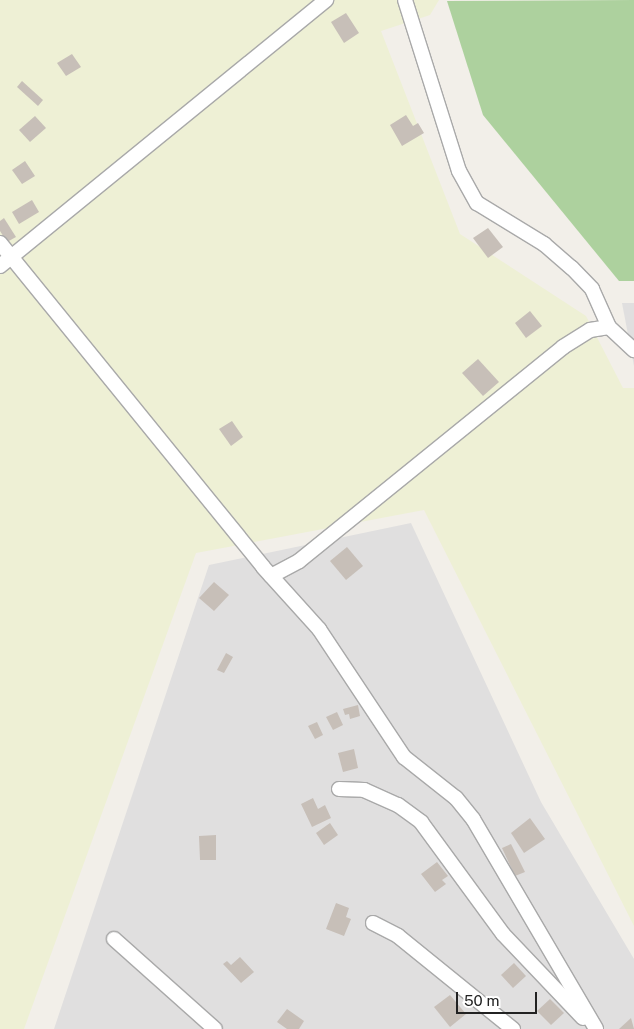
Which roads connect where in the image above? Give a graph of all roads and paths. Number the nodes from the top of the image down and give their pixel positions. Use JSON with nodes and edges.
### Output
{"nodes":[{"id":1,"x":326,"y":0,"type":"edge"},
{"id":2,"x":405,"y":0,"type":"edge"},
{"id":3,"x":0,"y":243,"type":"edge"},
{"id":4,"x":11,"y":256,"type":"junction"},
{"id":5,"x":0,"y":266,"type":"edge"},
{"id":6,"x":609,"y":326,"type":"junction"},
{"id":7,"x":634,"y":350,"type":"edge"},
{"id":8,"x":271,"y":576,"type":"junction"},
{"id":9,"x":339,"y":789,"type":"dead end"},
{"id":10,"x":373,"y":924,"type":"dead end"},
{"id":11,"x":114,"y":939,"type":"dead end"},
{"id":12,"x":215,"y":1029,"type":"edge"},
{"id":13,"x":513,"y":1029,"type":"edge"},
{"id":14,"x":595,"y":1029,"type":"edge"}],
"edges":[{"from":1,"to":4,"type":"street"},
{"from":2,"to":6,"type":"street"},
{"from":3,"to":4,"type":"street"},
{"from":4,"to":5,"type":"street"},
{"from":4,"to":8,"type":"street"},
{"from":6,"to":7,"type":"street"},
{"from":6,"to":8,"type":"street"},
{"from":8,"to":14,"type":"street"},
{"from":9,"to":14,"type":"street"},
{"from":10,"to":13,"type":"street"},
{"from":11,"to":12,"type":"street"}]}
